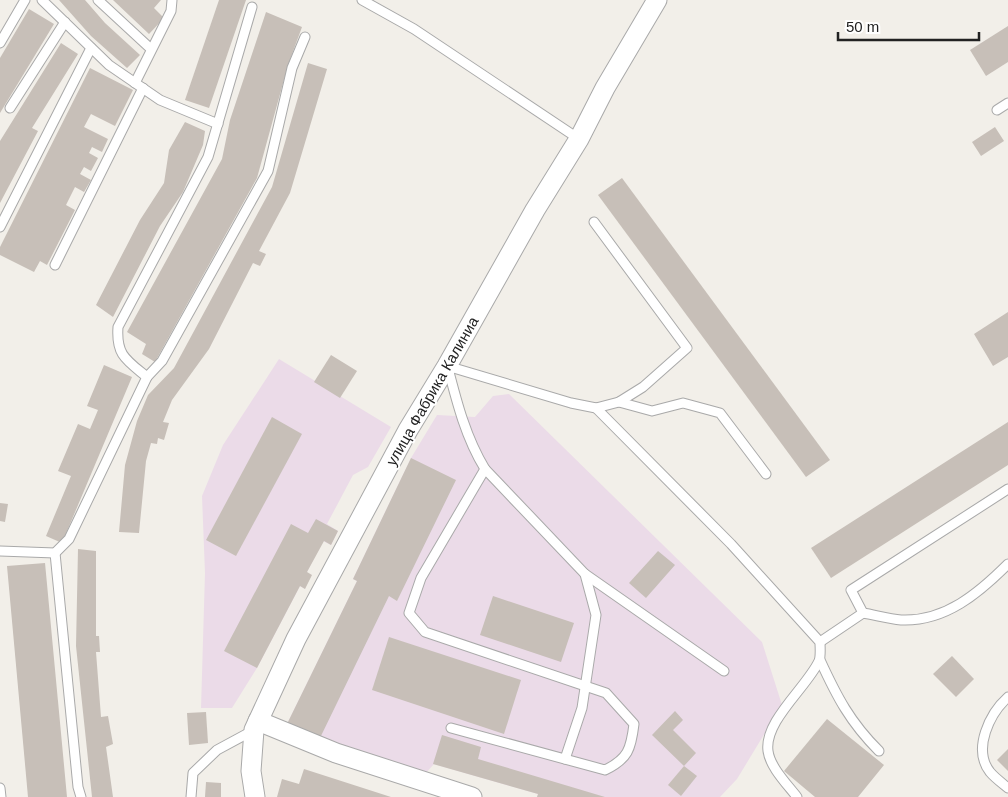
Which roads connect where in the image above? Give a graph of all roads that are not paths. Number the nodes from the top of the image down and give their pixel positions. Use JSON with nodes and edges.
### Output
{"nodes":[{"id":1,"x":25,"y":0,"type":"edge"},
{"id":2,"x":42,"y":0,"type":"edge"},
{"id":3,"x":98,"y":0,"type":"edge"},
{"id":4,"x":172,"y":0,"type":"edge"},
{"id":5,"x":362,"y":0,"type":"edge"},
{"id":6,"x":657,"y":0,"type":"edge"},
{"id":7,"x":252,"y":7,"type":"dead end"},
{"id":8,"x":65,"y":22,"type":"junction"},
{"id":9,"x":305,"y":37,"type":"dead end"},
{"id":10,"x":0,"y":43,"type":"edge"},
{"id":11,"x":91,"y":48,"type":"junction"},
{"id":12,"x":151,"y":49,"type":"junction"},
{"id":13,"x":135,"y":83,"type":"junction"},
{"id":14,"x":143,"y":88,"type":"junction"},
{"id":15,"x":1008,"y":103,"type":"edge"},
{"id":16,"x":10,"y":108,"type":"dead end"},
{"id":17,"x":997,"y":110,"type":"dead end"},
{"id":18,"x":218,"y":124,"type":"junction"},
{"id":19,"x":579,"y":139,"type":"junction"},
{"id":20,"x":594,"y":222,"type":"dead end"},
{"id":21,"x":0,"y":228,"type":"edge"},
{"id":22,"x":55,"y":265,"type":"dead end"},
{"id":23,"x":447,"y":366,"type":"junction"},
{"id":24,"x":146,"y":377,"type":"junction"},
{"id":25,"x":619,"y":402,"type":"junction"},
{"id":26,"x":596,"y":408,"type":"junction"},
{"id":27,"x":485,"y":469,"type":"junction"},
{"id":28,"x":766,"y":474,"type":"dead end"},
{"id":29,"x":1008,"y":489,"type":"edge"},
{"id":30,"x":0,"y":551,"type":"edge"},
{"id":31,"x":55,"y":553,"type":"junction"},
{"id":32,"x":1008,"y":564,"type":"edge"},
{"id":33,"x":585,"y":574,"type":"junction"},
{"id":34,"x":863,"y":613,"type":"junction"},
{"id":35,"x":820,"y":642,"type":"junction"},
{"id":36,"x":820,"y":660,"type":"junction"},
{"id":37,"x":724,"y":671,"type":"dead end"},
{"id":38,"x":586,"y":685,"type":"junction"},
{"id":39,"x":1008,"y":697,"type":"edge"},
{"id":40,"x":256,"y":725,"type":"junction"},
{"id":41,"x":451,"y":728,"type":"dead end"},
{"id":42,"x":879,"y":751,"type":"dead end"},
{"id":43,"x":565,"y":759,"type":"junction"},
{"id":44,"x":0,"y":788,"type":"edge"},
{"id":45,"x":1008,"y":788,"type":"edge"},
{"id":46,"x":1,"y":797,"type":"edge"},
{"id":47,"x":81,"y":797,"type":"edge"},
{"id":48,"x":191,"y":797,"type":"edge"},
{"id":49,"x":255,"y":797,"type":"edge"},
{"id":50,"x":472,"y":797,"type":"edge"},
{"id":51,"x":797,"y":797,"type":"edge"}],
"edges":[{"from":1,"to":10,"type":"lane"},
{"from":2,"to":8,"type":"lane"},
{"from":3,"to":12,"type":"lane"},
{"from":4,"to":12,"type":"lane"},
{"from":5,"to":19,"type":"lane"},
{"from":6,"to":19,"type":"street","name":"улица Фабрика Калиниа"},
{"from":7,"to":18,"type":"lane"},
{"from":8,"to":11,"type":"lane"},
{"from":8,"to":16,"type":"lane"},
{"from":9,"to":24,"type":"lane"},
{"from":11,"to":13,"type":"lane"},
{"from":11,"to":21,"type":"lane"},
{"from":12,"to":13,"type":"lane"},
{"from":13,"to":14,"type":"lane"},
{"from":14,"to":18,"type":"lane"},
{"from":14,"to":22,"type":"lane"},
{"from":15,"to":17,"type":"lane"},
{"from":18,"to":24,"type":"lane"},
{"from":19,"to":23,"type":"street","name":"улица Фабрика Калиниа"},
{"from":20,"to":25,"type":"lane"},
{"from":23,"to":26,"type":"lane"},
{"from":23,"to":27,"type":"lane"},
{"from":23,"to":40,"type":"street","name":"улица Фабрика Калиниа"},
{"from":24,"to":31,"type":"lane"},
{"from":25,"to":26,"type":"lane"},
{"from":25,"to":28,"type":"lane"},
{"from":26,"to":35,"type":"lane"},
{"from":27,"to":33,"type":"lane"},
{"from":27,"to":38,"type":"lane"},
{"from":29,"to":34,"type":"lane"},
{"from":30,"to":31,"type":"lane"},
{"from":31,"to":47,"type":"lane"},
{"from":32,"to":34,"type":"lane"},
{"from":33,"to":37,"type":"lane"},
{"from":33,"to":38,"type":"lane"},
{"from":34,"to":35,"type":"lane"},
{"from":35,"to":36,"type":"lane"},
{"from":36,"to":42,"type":"lane"},
{"from":36,"to":51,"type":"lane"},
{"from":38,"to":43,"type":"lane"},
{"from":38,"to":43,"type":"lane"},
{"from":39,"to":45,"type":"lane"},
{"from":40,"to":48,"type":"lane"},
{"from":40,"to":49,"type":"street","name":"улица Фабрика Калиниа"},
{"from":40,"to":50,"type":"street"},
{"from":41,"to":43,"type":"lane"},
{"from":44,"to":46,"type":"lane"}]}
